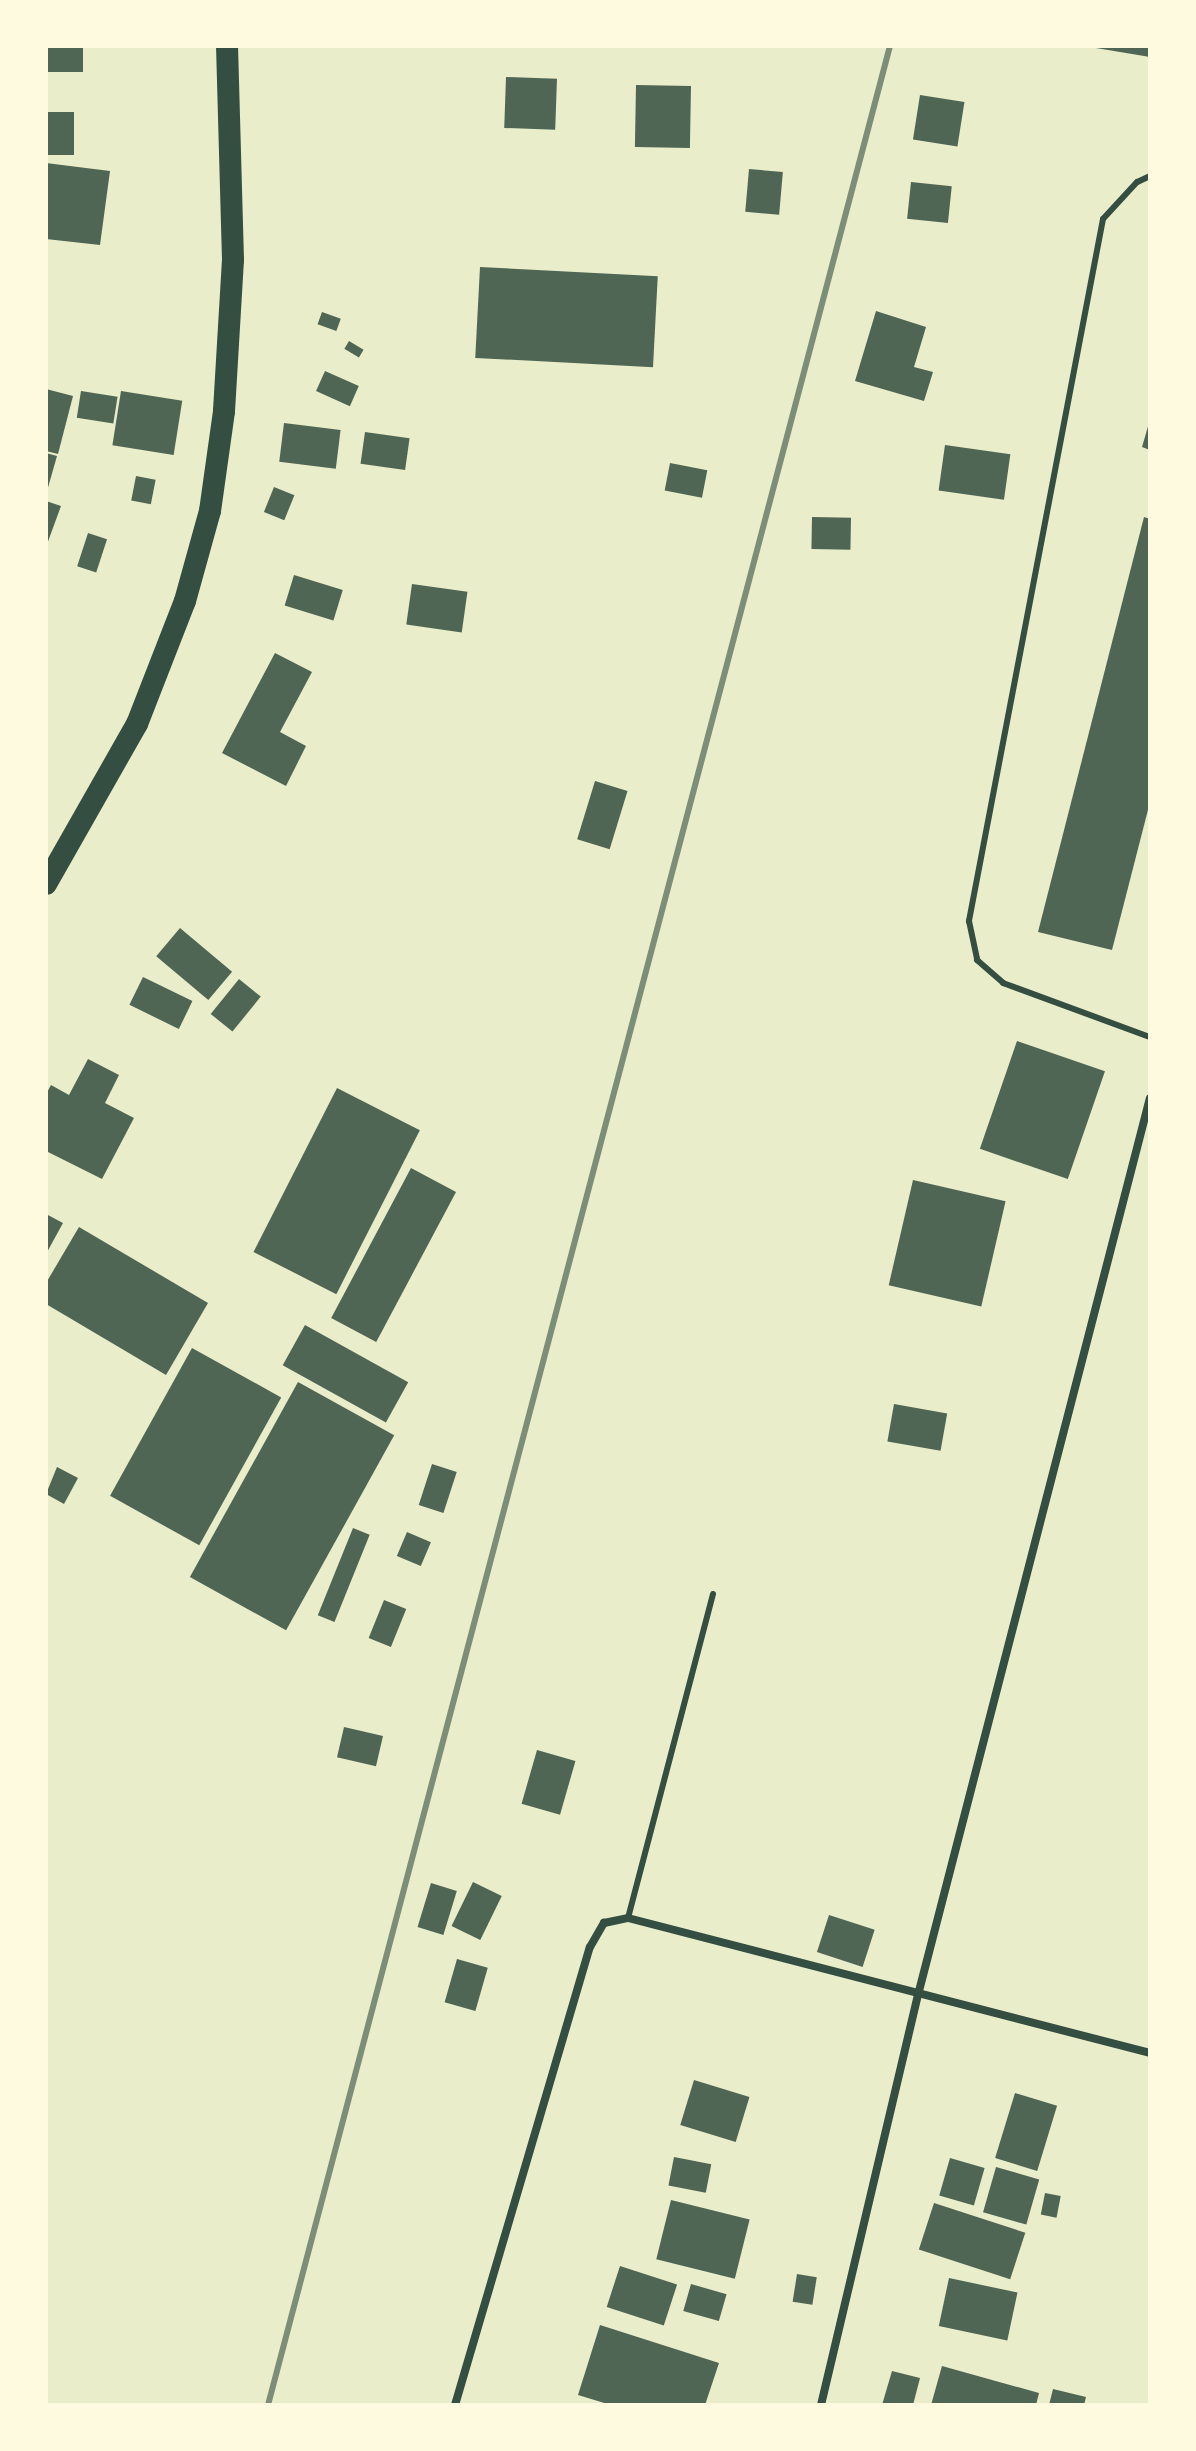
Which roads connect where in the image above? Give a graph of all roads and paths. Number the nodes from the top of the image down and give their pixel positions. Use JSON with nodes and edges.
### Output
{"nodes":[{"id":1,"x":227,"y":46,"type":"edge"},
{"id":2,"x":1150,"y":176,"type":"edge"},
{"id":3,"x":46,"y":884,"type":"edge"},
{"id":4,"x":1150,"y":1037,"type":"edge"},
{"id":5,"x":1150,"y":1098,"type":"edge"},
{"id":6,"x":713,"y":1594,"type":"dead end"},
{"id":7,"x":628,"y":1918,"type":"junction"},
{"id":8,"x":919,"y":1991,"type":"junction"},
{"id":9,"x":1150,"y":2053,"type":"edge"},
{"id":10,"x":455,"y":2405,"type":"edge"},
{"id":11,"x":821,"y":2405,"type":"edge"}],
"edges":[{"from":1,"to":3,"type":"highway"},
{"from":2,"to":4,"type":"lane"},
{"from":5,"to":8,"type":"street"},
{"from":6,"to":7,"type":"lane"},
{"from":7,"to":8,"type":"street"},
{"from":7,"to":10,"type":"street"},
{"from":8,"to":9,"type":"street"},
{"from":8,"to":11,"type":"street"}]}
